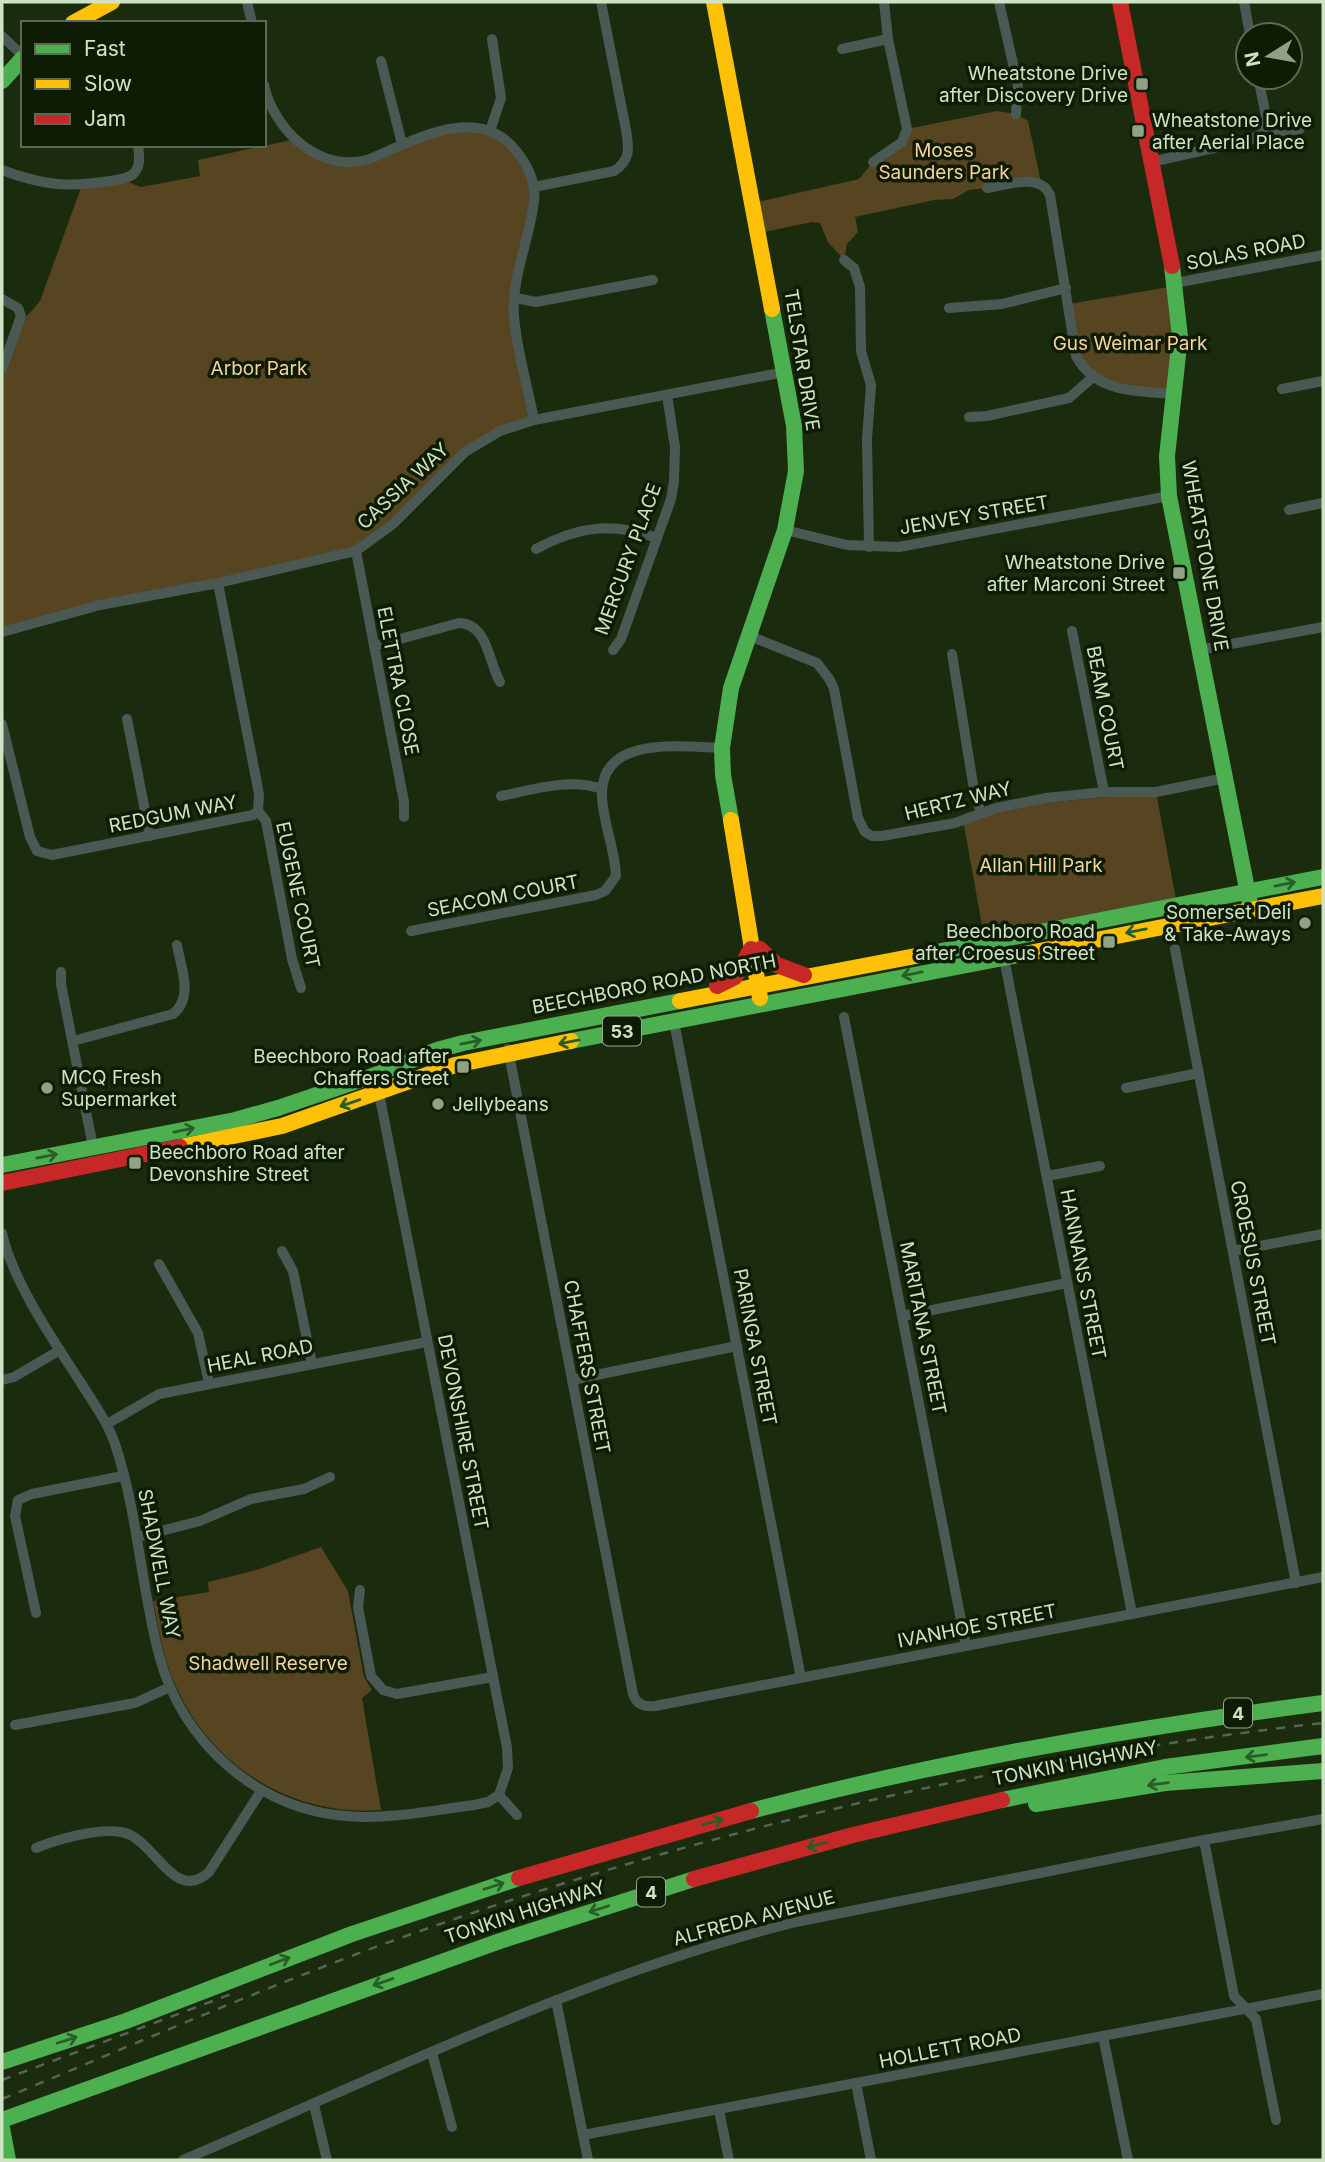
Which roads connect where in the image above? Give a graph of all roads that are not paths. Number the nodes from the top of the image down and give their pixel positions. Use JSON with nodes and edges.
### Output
{"nodes":[{"id":1,"x":112,"y":2,"type":"edge"},
{"id":2,"x":247,"y":2,"type":"edge"},
{"id":3,"x":601,"y":2,"type":"edge"},
{"id":4,"x":713,"y":2,"type":"edge"},
{"id":5,"x":884,"y":2,"type":"edge"},
{"id":6,"x":999,"y":2,"type":"edge"},
{"id":7,"x":1120,"y":2,"type":"edge"},
{"id":8,"x":1244,"y":2,"type":"edge"},
{"id":9,"x":77,"y":21,"type":"edge"},
{"id":10,"x":252,"y":21,"type":"edge"},
{"id":11,"x":1247,"y":21,"type":"edge"},
{"id":12,"x":2,"y":36,"type":"edge"},
{"id":13,"x":492,"y":39,"type":"dead end"},
{"id":14,"x":888,"y":39,"type":"junction"},
{"id":15,"x":842,"y":49,"type":"dead end"},
{"id":16,"x":21,"y":55,"type":"edge"},
{"id":17,"x":21,"y":59,"type":"edge"},
{"id":18,"x":382,"y":61,"type":"dead end"},
{"id":19,"x":2,"y":81,"type":"edge"},
{"id":20,"x":1261,"y":91,"type":"edge"},
{"id":21,"x":266,"y":93,"type":"edge"},
{"id":22,"x":1016,"y":114,"type":"dead end"},
{"id":23,"x":1300,"y":129,"type":"dead end"},
{"id":24,"x":1265,"y":130,"type":"junction"},
{"id":25,"x":490,"y":131,"type":"junction"},
{"id":26,"x":402,"y":145,"type":"junction"},
{"id":27,"x":138,"y":147,"type":"edge"},
{"id":28,"x":873,"y":162,"type":"dead end"},
{"id":29,"x":1151,"y":162,"type":"junction"},
{"id":30,"x":2,"y":170,"type":"edge"},
{"id":31,"x":534,"y":187,"type":"junction"},
{"id":32,"x":987,"y":188,"type":"dead end"},
{"id":33,"x":1323,"y":255,"type":"edge"},
{"id":34,"x":844,"y":260,"type":"dead end"},
{"id":35,"x":653,"y":280,"type":"dead end"},
{"id":36,"x":1175,"y":283,"type":"junction"},
{"id":37,"x":1066,"y":288,"type":"junction"},
{"id":38,"x":515,"y":298,"type":"junction"},
{"id":39,"x":2,"y":299,"type":"edge"},
{"id":40,"x":949,"y":308,"type":"dead end"},
{"id":41,"x":2,"y":369,"type":"edge"},
{"id":42,"x":785,"y":372,"type":"junction"},
{"id":43,"x":1093,"y":377,"type":"junction"},
{"id":44,"x":1323,"y":381,"type":"edge"},
{"id":45,"x":1282,"y":389,"type":"dead end"},
{"id":46,"x":1173,"y":394,"type":"junction"},
{"id":47,"x":667,"y":395,"type":"junction"},
{"id":48,"x":969,"y":417,"type":"dead end"},
{"id":49,"x":534,"y":420,"type":"junction"},
{"id":50,"x":1169,"y":496,"type":"junction"},
{"id":51,"x":1323,"y":503,"type":"edge"},
{"id":52,"x":1289,"y":510,"type":"dead end"},
{"id":53,"x":785,"y":530,"type":"junction"},
{"id":54,"x":657,"y":538,"type":"junction"},
{"id":55,"x":869,"y":547,"type":"junction"},
{"id":56,"x":536,"y":549,"type":"dead end"},
{"id":57,"x":356,"y":551,"type":"junction"},
{"id":58,"x":218,"y":583,"type":"junction"},
{"id":59,"x":1323,"y":627,"type":"edge"},
{"id":60,"x":1072,"y":631,"type":"dead end"},
{"id":61,"x":2,"y":632,"type":"edge"},
{"id":62,"x":750,"y":636,"type":"junction"},
{"id":63,"x":374,"y":646,"type":"junction"},
{"id":64,"x":613,"y":650,"type":"dead end"},
{"id":65,"x":1199,"y":650,"type":"junction"},
{"id":66,"x":952,"y":654,"type":"dead end"},
{"id":67,"x":500,"y":682,"type":"dead end"},
{"id":68,"x":127,"y":719,"type":"dead end"},
{"id":69,"x":2,"y":724,"type":"edge"},
{"id":70,"x":722,"y":748,"type":"junction"},
{"id":71,"x":14,"y":774,"type":"junction"},
{"id":72,"x":2,"y":777,"type":"edge"},
{"id":73,"x":1225,"y":778,"type":"junction"},
{"id":74,"x":602,"y":789,"type":"junction"},
{"id":75,"x":1104,"y":792,"type":"junction"},
{"id":76,"x":501,"y":796,"type":"dead end"},
{"id":77,"x":258,"y":811,"type":"junction"},
{"id":78,"x":981,"y":813,"type":"junction"},
{"id":79,"x":404,"y":817,"type":"dead end"},
{"id":80,"x":150,"y":836,"type":"junction"},
{"id":81,"x":1323,"y":877,"type":"edge"},
{"id":82,"x":1247,"y":892,"type":"junction"},
{"id":83,"x":1323,"y":896,"type":"edge"},
{"id":84,"x":1251,"y":909,"type":"junction"},
{"id":85,"x":411,"y":931,"type":"dead end"},
{"id":86,"x":1001,"y":940,"type":"junction"},
{"id":87,"x":177,"y":945,"type":"dead end"},
{"id":88,"x":756,"y":949,"type":"junction"},
{"id":89,"x":1175,"y":949,"type":"dead end"},
{"id":90,"x":1004,"y":956,"type":"junction"},
{"id":91,"x":61,"y":972,"type":"dead end"},
{"id":92,"x":807,"y":975,"type":"junction"},
{"id":93,"x":763,"y":984,"type":"junction"},
{"id":94,"x":301,"y":988,"type":"dead end"},
{"id":95,"x":691,"y":998,"type":"junction"},
{"id":96,"x":766,"y":1002,"type":"junction"},
{"id":97,"x":844,"y":1017,"type":"dead end"},
{"id":98,"x":674,"y":1022,"type":"junction"},
{"id":99,"x":505,"y":1036,"type":"junction"},
{"id":100,"x":73,"y":1041,"type":"junction"},
{"id":101,"x":509,"y":1053,"type":"junction"},
{"id":102,"x":1199,"y":1073,"type":"junction"},
{"id":103,"x":375,"y":1075,"type":"junction"},
{"id":104,"x":1126,"y":1088,"type":"dead end"},
{"id":105,"x":379,"y":1093,"type":"junction"},
{"id":106,"x":93,"y":1147,"type":"junction"},
{"id":107,"x":124,"y":1160,"type":"junction"},
{"id":108,"x":5,"y":1166,"type":"edge"},
{"id":109,"x":1100,"y":1166,"type":"dead end"},
{"id":110,"x":76,"y":1170,"type":"junction"},
{"id":111,"x":1047,"y":1176,"type":"junction"},
{"id":112,"x":2,"y":1184,"type":"edge"},
{"id":113,"x":2,"y":1233,"type":"edge"},
{"id":114,"x":1323,"y":1234,"type":"edge"},
{"id":115,"x":282,"y":1251,"type":"dead end"},
{"id":116,"x":1233,"y":1251,"type":"junction"},
{"id":117,"x":4,"y":1252,"type":"edge"},
{"id":118,"x":159,"y":1264,"type":"dead end"},
{"id":119,"x":1067,"y":1283,"type":"junction"},
{"id":120,"x":902,"y":1316,"type":"junction"},
{"id":121,"x":427,"y":1342,"type":"junction"},
{"id":122,"x":737,"y":1346,"type":"junction"},
{"id":123,"x":60,"y":1350,"type":"junction"},
{"id":124,"x":312,"y":1364,"type":"junction"},
{"id":125,"x":2,"y":1380,"type":"edge"},
{"id":126,"x":572,"y":1380,"type":"junction"},
{"id":127,"x":209,"y":1383,"type":"junction"},
{"id":128,"x":107,"y":1424,"type":"junction"},
{"id":129,"x":123,"y":1476,"type":"junction"},
{"id":130,"x":330,"y":1477,"type":"dead end"},
{"id":131,"x":138,"y":1537,"type":"junction"},
{"id":132,"x":1323,"y":1577,"type":"edge"},
{"id":133,"x":1296,"y":1583,"type":"junction"},
{"id":134,"x":360,"y":1590,"type":"dead end"},
{"id":135,"x":36,"y":1613,"type":"dead end"},
{"id":136,"x":1132,"y":1614,"type":"junction"},
{"id":137,"x":966,"y":1646,"type":"junction"},
{"id":138,"x":493,"y":1677,"type":"junction"},
{"id":139,"x":801,"y":1678,"type":"junction"},
{"id":140,"x":170,"y":1686,"type":"junction"},
{"id":141,"x":1323,"y":1691,"type":"edge"},
{"id":142,"x":638,"y":1703,"type":"joint"},
{"id":143,"x":1323,"y":1703,"type":"edge"},
{"id":144,"x":15,"y":1725,"type":"dead end"},
{"id":145,"x":1154,"y":1725,"type":"junction"},
{"id":146,"x":1323,"y":1746,"type":"edge"},
{"id":147,"x":1323,"y":1771,"type":"edge"},
{"id":148,"x":261,"y":1791,"type":"junction"},
{"id":149,"x":499,"y":1795,"type":"junction"},
{"id":150,"x":517,"y":1815,"type":"dead end"},
{"id":151,"x":1323,"y":1819,"type":"edge"},
{"id":152,"x":864,"y":1833,"type":"junction"},
{"id":153,"x":1204,"y":1840,"type":"junction"},
{"id":154,"x":36,"y":1848,"type":"dead end"},
{"id":155,"x":1323,"y":1994,"type":"edge"},
{"id":156,"x":556,"y":2000,"type":"junction"},
{"id":157,"x":1246,"y":2008,"type":"junction"},
{"id":158,"x":1103,"y":2036,"type":"junction"},
{"id":159,"x":432,"y":2053,"type":"junction"},
{"id":160,"x":2,"y":2062,"type":"edge"},
{"id":161,"x":856,"y":2084,"type":"junction"},
{"id":162,"x":314,"y":2105,"type":"junction"},
{"id":163,"x":719,"y":2110,"type":"junction"},
{"id":164,"x":2,"y":2120,"type":"edge"},
{"id":165,"x":1276,"y":2120,"type":"dead end"},
{"id":166,"x":452,"y":2127,"type":"dead end"},
{"id":167,"x":3,"y":2135,"type":"edge"},
{"id":168,"x":583,"y":2135,"type":"junction"},
{"id":169,"x":8,"y":2160,"type":"edge"},
{"id":170,"x":183,"y":2160,"type":"edge"},
{"id":171,"x":327,"y":2160,"type":"edge"},
{"id":172,"x":588,"y":2160,"type":"edge"},
{"id":173,"x":729,"y":2160,"type":"edge"},
{"id":174,"x":871,"y":2160,"type":"edge"},
{"id":175,"x":1128,"y":2160,"type":"edge"}],
"edges":[{"from":1,"to":9,"type":"main road"},
{"from":2,"to":10,"type":"street"},
{"from":3,"to":31,"type":"street"},
{"from":4,"to":42,"type":"main road","name":"TELSTAR DRIVE"},
{"from":5,"to":14,"type":"street"},
{"from":6,"to":22,"type":"street"},
{"from":7,"to":29,"type":"main road","name":"WHEATSTONE DRIVE"},
{"from":8,"to":11,"type":"street"},
{"from":12,"to":16,"type":"street"},
{"from":13,"to":25,"type":"street"},
{"from":14,"to":15,"type":"street"},
{"from":14,"to":28,"type":"street"},
{"from":17,"to":19,"type":"main road"},
{"from":18,"to":26,"type":"street"},
{"from":20,"to":24,"type":"street"},
{"from":21,"to":26,"type":"street"},
{"from":23,"to":24,"type":"street"},
{"from":24,"to":29,"type":"street"},
{"from":25,"to":26,"type":"street"},
{"from":25,"to":31,"type":"street"},
{"from":27,"to":30,"type":"street"},
{"from":29,"to":36,"type":"main road","name":"WHEATSTONE DRIVE"},
{"from":31,"to":38,"type":"street"},
{"from":32,"to":37,"type":"street"},
{"from":33,"to":36,"type":"street","name":"SOLAS ROAD"},
{"from":34,"to":55,"type":"street"},
{"from":35,"to":38,"type":"street"},
{"from":36,"to":46,"type":"main road","name":"WHEATSTONE DRIVE"},
{"from":37,"to":40,"type":"street"},
{"from":37,"to":43,"type":"street"},
{"from":38,"to":49,"type":"street"},
{"from":39,"to":41,"type":"street"},
{"from":42,"to":47,"type":"street","name":"CASSIA WAY"},
{"from":42,"to":53,"type":"main road","name":"TELSTAR DRIVE"},
{"from":43,"to":46,"type":"street"},
{"from":43,"to":48,"type":"street"},
{"from":44,"to":45,"type":"street"},
{"from":46,"to":50,"type":"main road","name":"WHEATSTONE DRIVE"},
{"from":47,"to":49,"type":"street","name":"CASSIA WAY"},
{"from":47,"to":54,"type":"street","name":"MERCURY PLACE"},
{"from":49,"to":57,"type":"street","name":"CASSIA WAY"},
{"from":50,"to":55,"type":"street","name":"JENVEY STREET"},
{"from":50,"to":65,"type":"main road","name":"WHEATSTONE DRIVE"},
{"from":51,"to":52,"type":"street"},
{"from":53,"to":55,"type":"street","name":"JENVEY STREET"},
{"from":53,"to":62,"type":"main road","name":"TELSTAR DRIVE"},
{"from":54,"to":56,"type":"street"},
{"from":54,"to":64,"type":"street","name":"MERCURY PLACE"},
{"from":57,"to":58,"type":"street","name":"CASSIA WAY"},
{"from":57,"to":63,"type":"street","name":"ELETTRA CLOSE"},
{"from":58,"to":61,"type":"street","name":"CASSIA WAY"},
{"from":58,"to":77,"type":"street","name":"REDGUM WAY"},
{"from":59,"to":65,"type":"street"},
{"from":60,"to":75,"type":"street","name":"BEAM COURT"},
{"from":62,"to":70,"type":"main road","name":"TELSTAR DRIVE"},
{"from":62,"to":78,"type":"street","name":"HERTZ WAY"},
{"from":63,"to":67,"type":"street"},
{"from":63,"to":79,"type":"street","name":"ELETTRA CLOSE"},
{"from":65,"to":73,"type":"main road","name":"WHEATSTONE DRIVE"},
{"from":66,"to":78,"type":"street"},
{"from":68,"to":80,"type":"street"},
{"from":69,"to":71,"type":"street","name":"REDGUM WAY"},
{"from":70,"to":74,"type":"street"},
{"from":70,"to":88,"type":"main road","name":"TELSTAR DRIVE"},
{"from":71,"to":72,"type":"street"},
{"from":71,"to":80,"type":"street","name":"REDGUM WAY"},
{"from":73,"to":75,"type":"street","name":"HERTZ WAY"},
{"from":73,"to":82,"type":"main road","name":"WHEATSTONE DRIVE"},
{"from":74,"to":76,"type":"street"},
{"from":74,"to":85,"type":"street","name":"SEACOM COURT"},
{"from":75,"to":78,"type":"street","name":"HERTZ WAY"},
{"from":77,"to":80,"type":"street","name":"REDGUM WAY"},
{"from":77,"to":94,"type":"street","name":"EUGENE COURT"},
{"from":82,"to":81,"type":"main road","name":"BEECHBORO ROAD NORTH","number":"53","one_way":true},
{"from":82,"to":84,"type":"main road","name":"WHEATSTONE DRIVE"},
{"from":82,"to":86,"type":"main road","name":"BEECHBORO ROAD NORTH","number":"53"},
{"from":83,"to":84,"type":"main road","name":"BEECHBORO ROAD NORTH","number":"53"},
{"from":84,"to":90,"type":"main road","name":"BEECHBORO ROAD NORTH","number":"53","one_way":true},
{"from":86,"to":90,"type":"street","name":"HANNANS STREET"},
{"from":86,"to":92,"type":"main road","name":"BEECHBORO ROAD NORTH","number":"53"},
{"from":87,"to":100,"type":"street"},
{"from":88,"to":92,"type":"main road"},
{"from":88,"to":93,"type":"main road","name":"TELSTAR DRIVE"},
{"from":88,"to":95,"type":"main road"},
{"from":89,"to":102,"type":"street","name":"CROESUS STREET"},
{"from":90,"to":96,"type":"main road","name":"BEECHBORO ROAD NORTH","number":"53","one_way":true},
{"from":90,"to":111,"type":"street","name":"HANNANS STREET"},
{"from":91,"to":100,"type":"street"},
{"from":92,"to":93,"type":"main road","name":"BEECHBORO ROAD NORTH","number":"53"},
{"from":93,"to":95,"type":"main road","name":"BEECHBORO ROAD NORTH","number":"53"},
{"from":93,"to":96,"type":"main road","name":"TELSTAR DRIVE"},
{"from":95,"to":99,"type":"main road","name":"BEECHBORO ROAD NORTH","number":"53"},
{"from":96,"to":98,"type":"main road","name":"BEECHBORO ROAD NORTH","number":"53"},
{"from":97,"to":120,"type":"street","name":"MARITANA STREET"},
{"from":98,"to":101,"type":"main road","name":"BEECHBORO ROAD NORTH","number":"53","one_way":true},
{"from":98,"to":122,"type":"street","name":"PARINGA STREET"},
{"from":99,"to":101,"type":"street","name":"CHAFFERS STREET"},
{"from":103,"to":99,"type":"main road","name":"BEECHBORO ROAD NORTH","number":"53","one_way":true},
{"from":100,"to":106,"type":"street"},
{"from":101,"to":105,"type":"main road","name":"BEECHBORO ROAD NORTH","number":"53"},
{"from":101,"to":126,"type":"street","name":"CHAFFERS STREET"},
{"from":102,"to":104,"type":"street"},
{"from":102,"to":116,"type":"street","name":"CROESUS STREET"},
{"from":103,"to":105,"type":"street","name":"DEVONSHIRE STREET"},
{"from":106,"to":103,"type":"main road","name":"BEECHBORO ROAD NORTH","number":"53","one_way":true},
{"from":105,"to":107,"type":"main road","name":"BEECHBORO ROAD NORTH","number":"53","one_way":true},
{"from":105,"to":121,"type":"street","name":"DEVONSHIRE STREET"},
{"from":106,"to":107,"type":"street"},
{"from":108,"to":106,"type":"main road","name":"BEECHBORO ROAD NORTH","number":"53","one_way":true},
{"from":106,"to":110,"type":"street"},
{"from":107,"to":110,"type":"main road","name":"BEECHBORO ROAD NORTH","number":"53"},
{"from":109,"to":111,"type":"street"},
{"from":110,"to":112,"type":"main road","name":"BEECHBORO ROAD NORTH","number":"53"},
{"from":111,"to":119,"type":"street","name":"HANNANS STREET"},
{"from":113,"to":117,"type":"street","name":"SHADWELL WAY"},
{"from":114,"to":116,"type":"street"},
{"from":115,"to":124,"type":"street"},
{"from":116,"to":133,"type":"street","name":"CROESUS STREET"},
{"from":117,"to":123,"type":"street","name":"SHADWELL WAY"},
{"from":118,"to":127,"type":"street"},
{"from":119,"to":120,"type":"street"},
{"from":119,"to":136,"type":"street","name":"HANNANS STREET"},
{"from":120,"to":137,"type":"street","name":"MARITANA STREET"},
{"from":121,"to":124,"type":"street","name":"HEAL ROAD"},
{"from":121,"to":138,"type":"street","name":"DEVONSHIRE STREET"},
{"from":122,"to":126,"type":"street"},
{"from":122,"to":139,"type":"street","name":"PARINGA STREET"},
{"from":123,"to":125,"type":"street"},
{"from":123,"to":128,"type":"street","name":"SHADWELL WAY"},
{"from":124,"to":127,"type":"street","name":"HEAL ROAD"},
{"from":126,"to":142,"type":"street","name":"CHAFFERS STREET"},
{"from":127,"to":128,"type":"street","name":"HEAL ROAD"},
{"from":128,"to":129,"type":"street","name":"SHADWELL WAY"},
{"from":129,"to":131,"type":"street","name":"SHADWELL WAY"},
{"from":129,"to":135,"type":"street"},
{"from":130,"to":131,"type":"street"},
{"from":131,"to":140,"type":"street","name":"SHADWELL WAY"},
{"from":132,"to":133,"type":"street","name":"IVANHOE STREET"},
{"from":133,"to":136,"type":"street","name":"IVANHOE STREET"},
{"from":134,"to":138,"type":"street"},
{"from":136,"to":137,"type":"street","name":"IVANHOE STREET"},
{"from":137,"to":139,"type":"street","name":"IVANHOE STREET"},
{"from":138,"to":149,"type":"street","name":"DEVONSHIRE STREET"},
{"from":139,"to":142,"type":"street","name":"IVANHOE STREET"},
{"from":140,"to":144,"type":"street"},
{"from":140,"to":148,"type":"street","name":"SHADWELL WAY"},
{"from":141,"to":145,"type":"main road"},
{"from":143,"to":145,"type":"main road","name":"TONKIN HIGHWAY","number":"4"},
{"from":160,"to":145,"type":"main road","name":"TONKIN HIGHWAY","number":"4","one_way":true},
{"from":146,"to":152,"type":"main road","name":"TONKIN HIGHWAY","number":"4","one_way":true},
{"from":147,"to":152,"type":"main road","one_way":true},
{"from":148,"to":149,"type":"street","name":"SHADWELL WAY"},
{"from":148,"to":154,"type":"street"},
{"from":149,"to":150,"type":"street"},
{"from":151,"to":153,"type":"street","name":"ALFREDA AVENUE"},
{"from":152,"to":164,"type":"main road","name":"TONKIN HIGHWAY","number":"4","one_way":true},
{"from":153,"to":156,"type":"street","name":"ALFREDA AVENUE"},
{"from":153,"to":157,"type":"street"},
{"from":155,"to":157,"type":"street","name":"HOLLETT ROAD"},
{"from":156,"to":159,"type":"street","name":"ALFREDA AVENUE"},
{"from":156,"to":168,"type":"street"},
{"from":157,"to":158,"type":"street","name":"HOLLETT ROAD"},
{"from":157,"to":165,"type":"street"},
{"from":158,"to":161,"type":"street","name":"HOLLETT ROAD"},
{"from":158,"to":175,"type":"street"},
{"from":159,"to":162,"type":"street","name":"ALFREDA AVENUE"},
{"from":159,"to":166,"type":"street"},
{"from":161,"to":163,"type":"street","name":"HOLLETT ROAD"},
{"from":161,"to":174,"type":"street"},
{"from":162,"to":170,"type":"street","name":"ALFREDA AVENUE"},
{"from":162,"to":171,"type":"street"},
{"from":163,"to":168,"type":"street","name":"HOLLETT ROAD"},
{"from":163,"to":173,"type":"street"},
{"from":167,"to":169,"type":"main road"},
{"from":168,"to":172,"type":"street"}]}
